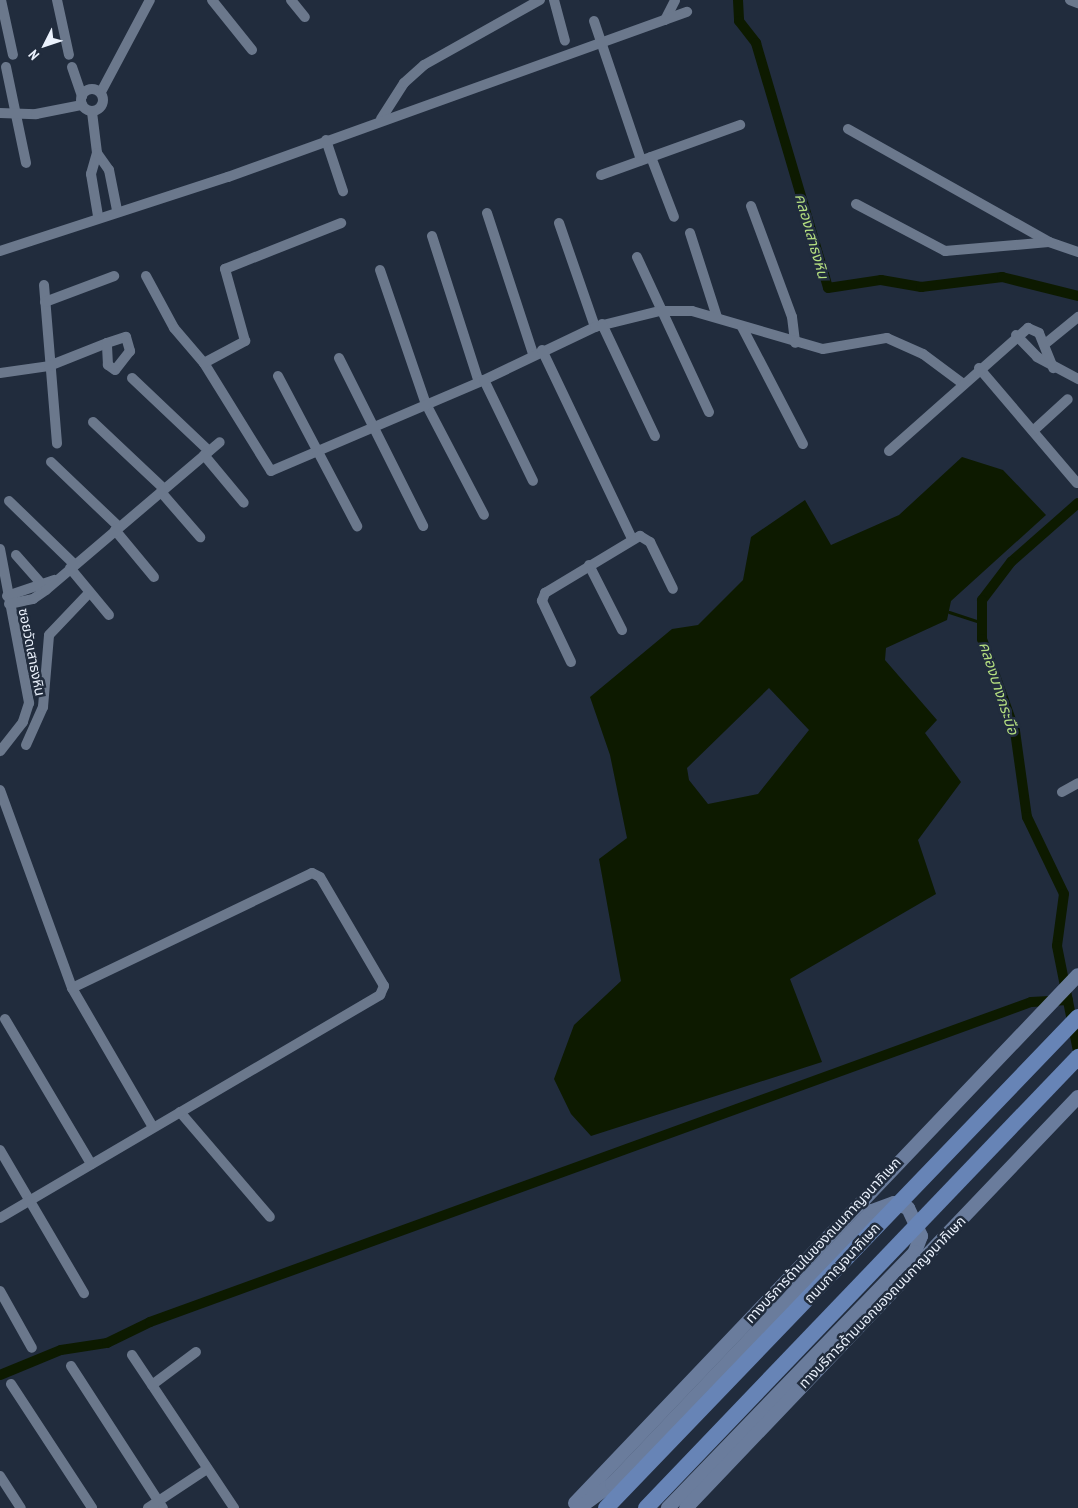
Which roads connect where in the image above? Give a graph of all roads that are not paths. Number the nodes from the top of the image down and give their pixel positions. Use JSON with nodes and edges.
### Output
{"nodes":[{"id":1,"x":2,"y":0,"type":"edge"},
{"id":2,"x":57,"y":0,"type":"edge"},
{"id":3,"x":150,"y":0,"type":"edge"},
{"id":4,"x":212,"y":0,"type":"edge"},
{"id":5,"x":291,"y":0,"type":"edge"},
{"id":6,"x":540,"y":0,"type":"edge"},
{"id":7,"x":554,"y":0,"type":"edge"},
{"id":8,"x":676,"y":0,"type":"edge"},
{"id":9,"x":1070,"y":0,"type":"edge"},
{"id":10,"x":1078,"y":3,"type":"edge"},
{"id":11,"x":687,"y":12,"type":"dead end"},
{"id":12,"x":306,"y":17,"type":"dead end"},
{"id":13,"x":665,"y":20,"type":"junction"},
{"id":14,"x":594,"y":21,"type":"dead end"},
{"id":15,"x":601,"y":41,"type":"junction"},
{"id":16,"x":565,"y":42,"type":"dead end"},
{"id":17,"x":252,"y":50,"type":"dead end"},
{"id":18,"x":13,"y":55,"type":"dead end"},
{"id":19,"x":69,"y":55,"type":"dead end"},
{"id":20,"x":6,"y":67,"type":"dead end"},
{"id":21,"x":72,"y":67,"type":"dead end"},
{"id":22,"x":101,"y":92,"type":"junction"},
{"id":23,"x":82,"y":100,"type":"junction"},
{"id":24,"x":92,"y":112,"type":"junction"},
{"id":25,"x":0,"y":113,"type":"edge"},
{"id":26,"x":16,"y":115,"type":"junction"},
{"id":27,"x":381,"y":119,"type":"junction"},
{"id":28,"x":740,"y":125,"type":"dead end"},
{"id":29,"x":848,"y":129,"type":"dead end"},
{"id":30,"x":326,"y":140,"type":"junction"},
{"id":31,"x":97,"y":153,"type":"junction"},
{"id":32,"x":646,"y":159,"type":"junction"},
{"id":33,"x":26,"y":163,"type":"dead end"},
{"id":34,"x":600,"y":175,"type":"dead end"},
{"id":35,"x":343,"y":191,"type":"dead end"},
{"id":36,"x":856,"y":204,"type":"dead end"},
{"id":37,"x":751,"y":206,"type":"dead end"},
{"id":38,"x":117,"y":210,"type":"junction"},
{"id":39,"x":487,"y":213,"type":"dead end"},
{"id":40,"x":98,"y":216,"type":"junction"},
{"id":41,"x":674,"y":217,"type":"dead end"},
{"id":42,"x":342,"y":223,"type":"dead end"},
{"id":43,"x":559,"y":223,"type":"dead end"},
{"id":44,"x":690,"y":233,"type":"dead end"},
{"id":45,"x":432,"y":236,"type":"dead end"},
{"id":46,"x":1049,"y":242,"type":"junction"},
{"id":47,"x":0,"y":251,"type":"edge"},
{"id":48,"x":1078,"y":252,"type":"edge"},
{"id":49,"x":637,"y":258,"type":"dead end"},
{"id":50,"x":380,"y":270,"type":"dead end"},
{"id":51,"x":114,"y":276,"type":"dead end"},
{"id":52,"x":146,"y":276,"type":"dead end"},
{"id":53,"x":44,"y":285,"type":"dead end"},
{"id":54,"x":45,"y":302,"type":"junction"},
{"id":55,"x":659,"y":311,"type":"junction"},
{"id":56,"x":717,"y":317,"type":"junction"},
{"id":57,"x":1078,"y":317,"type":"edge"},
{"id":58,"x":598,"y":326,"type":"junction"},
{"id":59,"x":742,"y":327,"type":"junction"},
{"id":60,"x":1016,"y":335,"type":"junction"},
{"id":61,"x":107,"y":343,"type":"dead end"},
{"id":62,"x":795,"y":343,"type":"junction"},
{"id":63,"x":1045,"y":344,"type":"junction"},
{"id":64,"x":537,"y":352,"type":"junction"},
{"id":65,"x":339,"y":358,"type":"dead end"},
{"id":66,"x":204,"y":364,"type":"junction"},
{"id":67,"x":49,"y":366,"type":"junction"},
{"id":68,"x":979,"y":368,"type":"junction"},
{"id":69,"x":1053,"y":368,"type":"junction"},
{"id":70,"x":0,"y":373,"type":"edge"},
{"id":71,"x":278,"y":376,"type":"dead end"},
{"id":72,"x":132,"y":378,"type":"dead end"},
{"id":73,"x":1078,"y":379,"type":"edge"},
{"id":74,"x":482,"y":381,"type":"junction"},
{"id":75,"x":962,"y":383,"type":"junction"},
{"id":76,"x":1068,"y":399,"type":"dead end"},
{"id":77,"x":426,"y":404,"type":"junction"},
{"id":78,"x":709,"y":412,"type":"dead end"},
{"id":79,"x":93,"y":422,"type":"dead end"},
{"id":80,"x":372,"y":425,"type":"junction"},
{"id":81,"x":1033,"y":431,"type":"junction"},
{"id":82,"x":655,"y":436,"type":"dead end"},
{"id":83,"x":220,"y":442,"type":"dead end"},
{"id":84,"x":57,"y":443,"type":"dead end"},
{"id":85,"x":803,"y":444,"type":"dead end"},
{"id":86,"x":318,"y":449,"type":"junction"},
{"id":87,"x":889,"y":451,"type":"dead end"},
{"id":88,"x":206,"y":453,"type":"junction"},
{"id":89,"x":51,"y":462,"type":"dead end"},
{"id":90,"x":533,"y":481,"type":"dead end"},
{"id":91,"x":1077,"y":482,"type":"dead end"},
{"id":92,"x":163,"y":490,"type":"junction"},
{"id":93,"x":9,"y":501,"type":"dead end"},
{"id":94,"x":244,"y":503,"type":"dead end"},
{"id":95,"x":484,"y":515,"type":"dead end"},
{"id":96,"x":357,"y":526,"type":"dead end"},
{"id":97,"x":423,"y":526,"type":"dead end"},
{"id":98,"x":117,"y":528,"type":"junction"},
{"id":99,"x":200,"y":538,"type":"dead end"},
{"id":100,"x":632,"y":539,"type":"junction"},
{"id":101,"x":0,"y":549,"type":"edge"},
{"id":102,"x":16,"y":555,"type":"dead end"},
{"id":103,"x":72,"y":566,"type":"junction"},
{"id":104,"x":589,"y":566,"type":"junction"},
{"id":105,"x":2,"y":571,"type":"edge"},
{"id":106,"x":154,"y":577,"type":"dead end"},
{"id":107,"x":2,"y":583,"type":"edge"},
{"id":108,"x":44,"y":586,"type":"junction"},
{"id":109,"x":673,"y":588,"type":"dead end"},
{"id":110,"x":90,"y":592,"type":"junction"},
{"id":111,"x":8,"y":600,"type":"junction"},
{"id":112,"x":109,"y":615,"type":"dead end"},
{"id":113,"x":622,"y":630,"type":"dead end"},
{"id":114,"x":571,"y":662,"type":"dead end"},
{"id":115,"x":26,"y":745,"type":"dead end"},
{"id":116,"x":0,"y":751,"type":"edge"},
{"id":117,"x":1078,"y":783,"type":"edge"},
{"id":118,"x":0,"y":790,"type":"edge"},
{"id":119,"x":1062,"y":792,"type":"dead end"},
{"id":120,"x":1078,"y":975,"type":"edge"},
{"id":121,"x":72,"y":988,"type":"junction"},
{"id":122,"x":1078,"y":1017,"type":"edge"},
{"id":123,"x":5,"y":1019,"type":"dead end"},
{"id":124,"x":1078,"y":1057,"type":"edge"},
{"id":125,"x":1078,"y":1097,"type":"edge"},
{"id":126,"x":180,"y":1112,"type":"junction"},
{"id":127,"x":153,"y":1127,"type":"junction"},
{"id":128,"x":0,"y":1150,"type":"edge"},
{"id":129,"x":91,"y":1164,"type":"junction"},
{"id":130,"x":30,"y":1200,"type":"junction"},
{"id":131,"x":270,"y":1217,"type":"dead end"},
{"id":132,"x":0,"y":1218,"type":"edge"},
{"id":133,"x":0,"y":1291,"type":"edge"},
{"id":134,"x":84,"y":1294,"type":"dead end"},
{"id":135,"x":32,"y":1348,"type":"dead end"},
{"id":136,"x":196,"y":1352,"type":"dead end"},
{"id":137,"x":132,"y":1355,"type":"dead end"},
{"id":138,"x":71,"y":1366,"type":"dead end"},
{"id":139,"x":11,"y":1384,"type":"dead end"},
{"id":140,"x":152,"y":1385,"type":"junction"},
{"id":141,"x":646,"y":1468,"type":"junction"},
{"id":142,"x":208,"y":1469,"type":"junction"},
{"id":143,"x":0,"y":1476,"type":"edge"},
{"id":144,"x":612,"y":1484,"type":"junction"},
{"id":145,"x":161,"y":1504,"type":"edge"},
{"id":146,"x":21,"y":1508,"type":"edge"},
{"id":147,"x":92,"y":1508,"type":"edge"},
{"id":148,"x":148,"y":1508,"type":"edge"},
{"id":149,"x":234,"y":1508,"type":"edge"},
{"id":150,"x":570,"y":1508,"type":"edge"},
{"id":151,"x":579,"y":1508,"type":"edge"},
{"id":152,"x":606,"y":1508,"type":"edge"},
{"id":153,"x":646,"y":1508,"type":"edge"},
{"id":154,"x":668,"y":1508,"type":"edge"},
{"id":155,"x":686,"y":1508,"type":"edge"}],
"edges":[{"from":1,"to":18,"type":"street"},
{"from":2,"to":19,"type":"street"},
{"from":3,"to":22,"type":"street"},
{"from":4,"to":17,"type":"street"},
{"from":5,"to":12,"type":"street"},
{"from":6,"to":27,"type":"street"},
{"from":7,"to":16,"type":"street"},
{"from":8,"to":13,"type":"street"},
{"from":9,"to":10,"type":"street"},
{"from":11,"to":13,"type":"street"},
{"from":13,"to":15,"type":"street"},
{"from":14,"to":15,"type":"street"},
{"from":15,"to":27,"type":"street"},
{"from":15,"to":32,"type":"street"},
{"from":20,"to":26,"type":"street"},
{"from":21,"to":23,"type":"street"},
{"from":22,"to":23,"type":"street"},
{"from":22,"to":24,"type":"street"},
{"from":23,"to":24,"type":"street"},
{"from":23,"to":26,"type":"street"},
{"from":24,"to":31,"type":"street"},
{"from":25,"to":26,"type":"street"},
{"from":26,"to":33,"type":"street"},
{"from":27,"to":30,"type":"street"},
{"from":28,"to":32,"type":"street"},
{"from":29,"to":46,"type":"street"},
{"from":30,"to":35,"type":"street"},
{"from":30,"to":38,"type":"street"},
{"from":31,"to":38,"type":"street"},
{"from":31,"to":40,"type":"street"},
{"from":32,"to":34,"type":"street"},
{"from":32,"to":41,"type":"street"},
{"from":36,"to":46,"type":"street"},
{"from":37,"to":62,"type":"street"},
{"from":38,"to":40,"type":"street"},
{"from":39,"to":64,"type":"street"},
{"from":40,"to":47,"type":"street"},
{"from":42,"to":66,"type":"street"},
{"from":43,"to":58,"type":"street"},
{"from":44,"to":56,"type":"street"},
{"from":45,"to":74,"type":"street"},
{"from":46,"to":48,"type":"street"},
{"from":49,"to":55,"type":"street"},
{"from":50,"to":77,"type":"street"},
{"from":51,"to":54,"type":"street"},
{"from":52,"to":66,"type":"street"},
{"from":53,"to":54,"type":"street"},
{"from":54,"to":67,"type":"street"},
{"from":55,"to":56,"type":"street"},
{"from":55,"to":58,"type":"street"},
{"from":55,"to":78,"type":"street"},
{"from":56,"to":59,"type":"street"},
{"from":57,"to":63,"type":"street"},
{"from":58,"to":64,"type":"street"},
{"from":58,"to":82,"type":"street"},
{"from":59,"to":62,"type":"street"},
{"from":59,"to":85,"type":"street"},
{"from":60,"to":63,"type":"street"},
{"from":60,"to":68,"type":"street"},
{"from":60,"to":69,"type":"street"},
{"from":61,"to":67,"type":"street"},
{"from":62,"to":75,"type":"street"},
{"from":63,"to":69,"type":"street"},
{"from":64,"to":74,"type":"street"},
{"from":64,"to":100,"type":"street"},
{"from":65,"to":80,"type":"street"},
{"from":66,"to":86,"type":"street"},
{"from":67,"to":70,"type":"street"},
{"from":67,"to":84,"type":"street"},
{"from":68,"to":75,"type":"street"},
{"from":68,"to":81,"type":"street"},
{"from":69,"to":73,"type":"street"},
{"from":71,"to":86,"type":"street"},
{"from":72,"to":88,"type":"street"},
{"from":74,"to":77,"type":"street"},
{"from":74,"to":90,"type":"street"},
{"from":75,"to":87,"type":"street"},
{"from":76,"to":81,"type":"street"},
{"from":77,"to":80,"type":"street"},
{"from":77,"to":95,"type":"street"},
{"from":79,"to":92,"type":"street"},
{"from":80,"to":86,"type":"street"},
{"from":80,"to":97,"type":"street"},
{"from":81,"to":91,"type":"street"},
{"from":83,"to":88,"type":"street"},
{"from":86,"to":96,"type":"street"},
{"from":88,"to":92,"type":"street"},
{"from":88,"to":94,"type":"street"},
{"from":89,"to":98,"type":"street"},
{"from":92,"to":98,"type":"street"},
{"from":92,"to":99,"type":"street"},
{"from":93,"to":103,"type":"street"},
{"from":98,"to":103,"type":"street"},
{"from":98,"to":106,"type":"street"},
{"from":100,"to":104,"type":"street"},
{"from":100,"to":109,"type":"street"},
{"from":101,"to":105,"type":"street","name":"ซอยวัดเสาธงหิน"},
{"from":102,"to":108,"type":"street"},
{"from":103,"to":108,"type":"street"},
{"from":103,"to":110,"type":"street"},
{"from":104,"to":113,"type":"street"},
{"from":104,"to":114,"type":"street"},
{"from":105,"to":107,"type":"street","name":"ซอยวัดเสาธงหิน"},
{"from":107,"to":111,"type":"street","name":"ซอยวัดเสาธงหิน"},
{"from":108,"to":111,"type":"street"},
{"from":110,"to":112,"type":"street"},
{"from":110,"to":115,"type":"street"},
{"from":111,"to":116,"type":"street","name":"ซอยวัดเสาธงหิน"},
{"from":117,"to":119,"type":"street"},
{"from":118,"to":121,"type":"street"},
{"from":120,"to":150,"type":"main road","name":"ทางบริการด้านในของถนนกาญจนาภิเษก"},
{"from":121,"to":126,"type":"street"},
{"from":121,"to":127,"type":"street"},
{"from":122,"to":141,"type":"highway","name":"ถนนกาญจนาภิเษก"},
{"from":123,"to":129,"type":"street"},
{"from":124,"to":153,"type":"highway"},
{"from":125,"to":155,"type":"main road","name":"ทางบริการด้านนอกของถนนกาญจนาภิเษก"},
{"from":126,"to":127,"type":"street"},
{"from":126,"to":131,"type":"street"},
{"from":127,"to":129,"type":"street"},
{"from":128,"to":130,"type":"street"},
{"from":129,"to":130,"type":"street"},
{"from":130,"to":132,"type":"street"},
{"from":130,"to":134,"type":"street"},
{"from":133,"to":135,"type":"street"},
{"from":136,"to":140,"type":"street"},
{"from":137,"to":140,"type":"street"},
{"from":138,"to":145,"type":"street"},
{"from":139,"to":147,"type":"street"},
{"from":140,"to":142,"type":"street"},
{"from":141,"to":144,"type":"highway"},
{"from":141,"to":152,"type":"highway","name":"ถนนกาญจนาภิเษก"},
{"from":142,"to":145,"type":"street"},
{"from":142,"to":149,"type":"street"},
{"from":143,"to":146,"type":"street"},
{"from":144,"to":151,"type":"main road"},
{"from":144,"to":154,"type":"main road"},
{"from":145,"to":148,"type":"street"}]}
